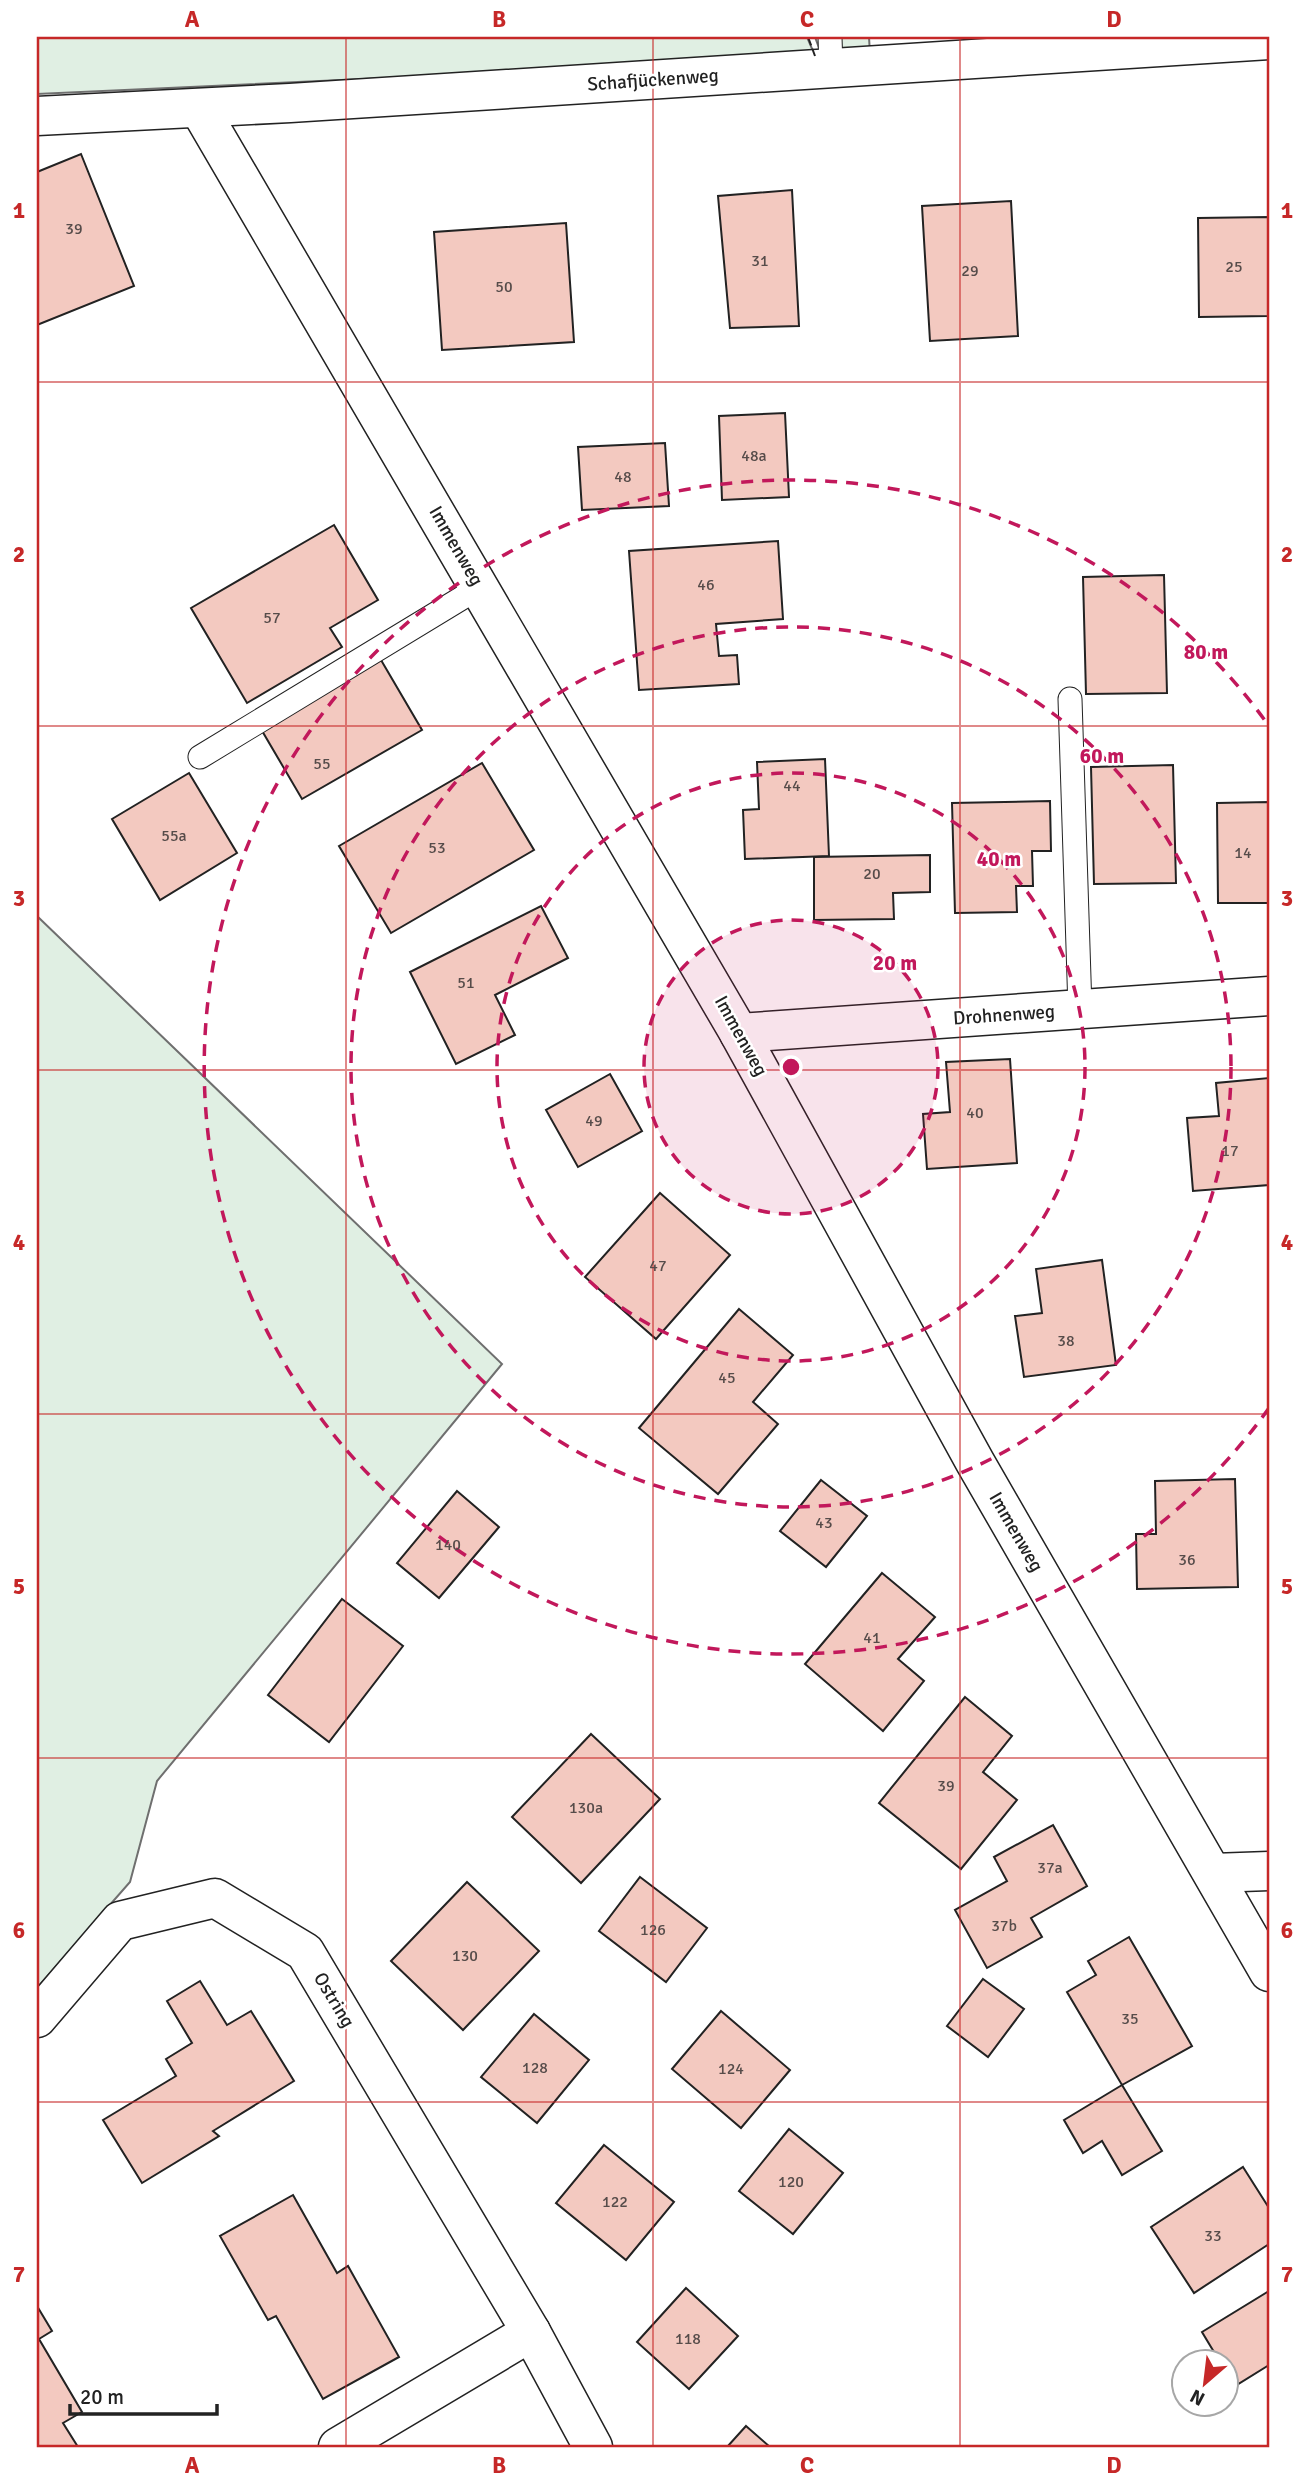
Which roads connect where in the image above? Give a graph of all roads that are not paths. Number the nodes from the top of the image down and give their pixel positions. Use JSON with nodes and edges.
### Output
{"nodes":[{"id":1,"x":1269,"y":40,"type":"edge"},
{"id":2,"x":830,"y":53,"type":"edge"},
{"id":3,"x":199,"y":108,"type":"junction"},
{"id":4,"x":37,"y":116,"type":"edge"},
{"id":5,"x":480,"y":587,"type":"junction"},
{"id":6,"x":1070,"y":699,"type":"dead end"},
{"id":7,"x":200,"y":757,"type":"dead end"},
{"id":8,"x":1269,"y":996,"type":"edge"},
{"id":9,"x":1080,"y":1009,"type":"junction"},
{"id":10,"x":739,"y":1033,"type":"junction"},
{"id":11,"x":1269,"y":1871,"type":"edge"},
{"id":12,"x":1213,"y":1873,"type":"junction"},
{"id":13,"x":1269,"y":1972,"type":"edge"},
{"id":14,"x":37,"y":2018,"type":"edge"},
{"id":15,"x":531,"y":2332,"type":"junction"},
{"id":16,"x":338,"y":2447,"type":"edge"},
{"id":17,"x":593,"y":2447,"type":"edge"}],
"edges":[{"from":1,"to":2,"type":"street","name":"Schafjückenweg"},
{"from":2,"to":3,"type":"street","name":"Schafjückenweg"},
{"from":3,"to":4,"type":"street","name":"Schafjückenweg"},
{"from":3,"to":5,"type":"street","name":"Immenweg"},
{"from":5,"to":7,"type":"lane"},
{"from":5,"to":10,"type":"street","name":"Immenweg"},
{"from":6,"to":9,"type":"lane"},
{"from":8,"to":9,"type":"street","name":"Drohnenweg"},
{"from":9,"to":10,"type":"street","name":"Drohnenweg"},
{"from":10,"to":12,"type":"street","name":"Immenweg"},
{"from":11,"to":12,"type":"street"},
{"from":12,"to":13,"type":"street","name":"Immenweg"},
{"from":14,"to":15,"type":"street","name":"Ostring"},
{"from":15,"to":16,"type":"street"},
{"from":15,"to":17,"type":"street","name":"Ostring"}]}
